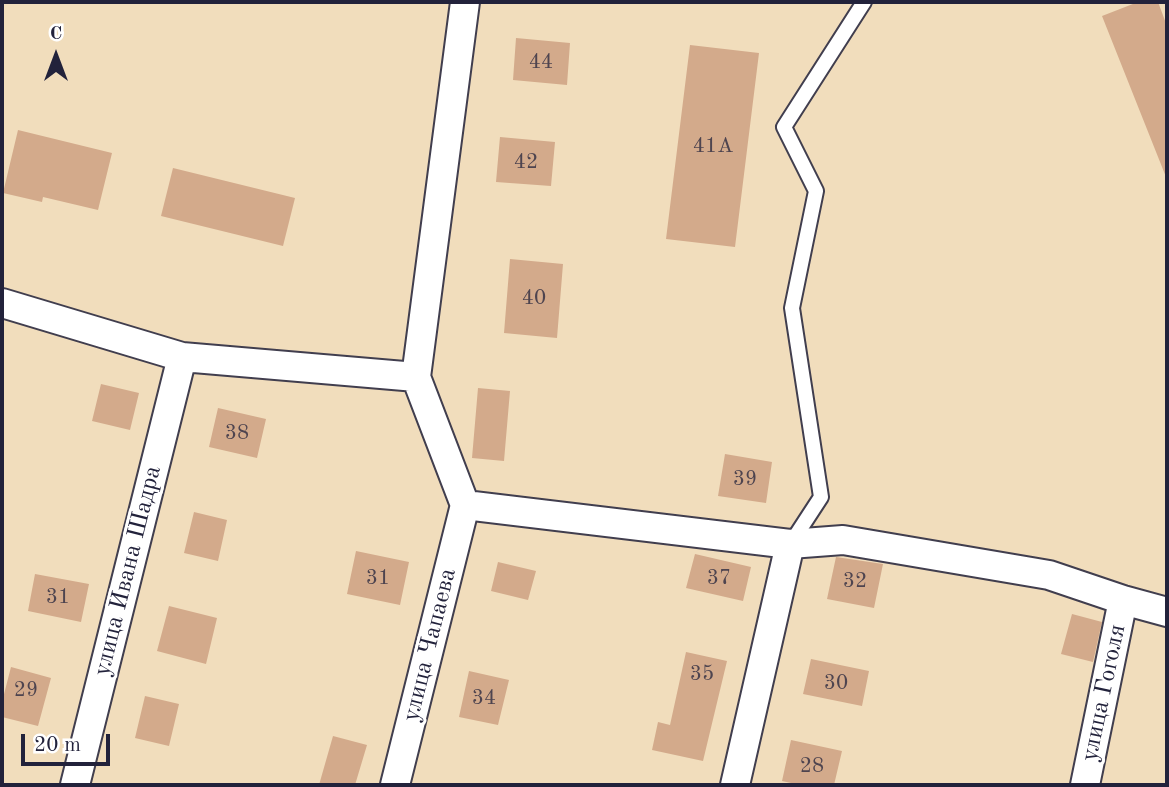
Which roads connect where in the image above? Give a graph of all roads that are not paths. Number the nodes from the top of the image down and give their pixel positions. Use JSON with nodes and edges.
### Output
{"nodes":[{"id":1,"x":465,"y":2,"type":"edge"},
{"id":2,"x":864,"y":2,"type":"edge"},
{"id":3,"x":2,"y":303,"type":"edge"},
{"id":4,"x":182,"y":357,"type":"junction"},
{"id":5,"x":416,"y":377,"type":"junction"},
{"id":6,"x":465,"y":505,"type":"junction"},
{"id":7,"x":790,"y":544,"type":"junction"},
{"id":8,"x":1123,"y":600,"type":"junction"},
{"id":9,"x":1167,"y":612,"type":"edge"},
{"id":10,"x":75,"y":785,"type":"edge"},
{"id":11,"x":394,"y":785,"type":"edge"},
{"id":12,"x":735,"y":785,"type":"edge"},
{"id":13,"x":1084,"y":785,"type":"edge"}],
"edges":[{"from":1,"to":5,"type":"street"},
{"from":2,"to":7,"type":"lane"},
{"from":3,"to":4,"type":"street"},
{"from":4,"to":5,"type":"street"},
{"from":4,"to":10,"type":"street","name":"улица Ивана Шадра"},
{"from":5,"to":6,"type":"street"},
{"from":6,"to":7,"type":"street"},
{"from":6,"to":11,"type":"street","name":"улица Чапаева"},
{"from":7,"to":8,"type":"street"},
{"from":7,"to":12,"type":"street"},
{"from":8,"to":9,"type":"street"},
{"from":8,"to":13,"type":"street","name":"улица Гоголя"}]}
